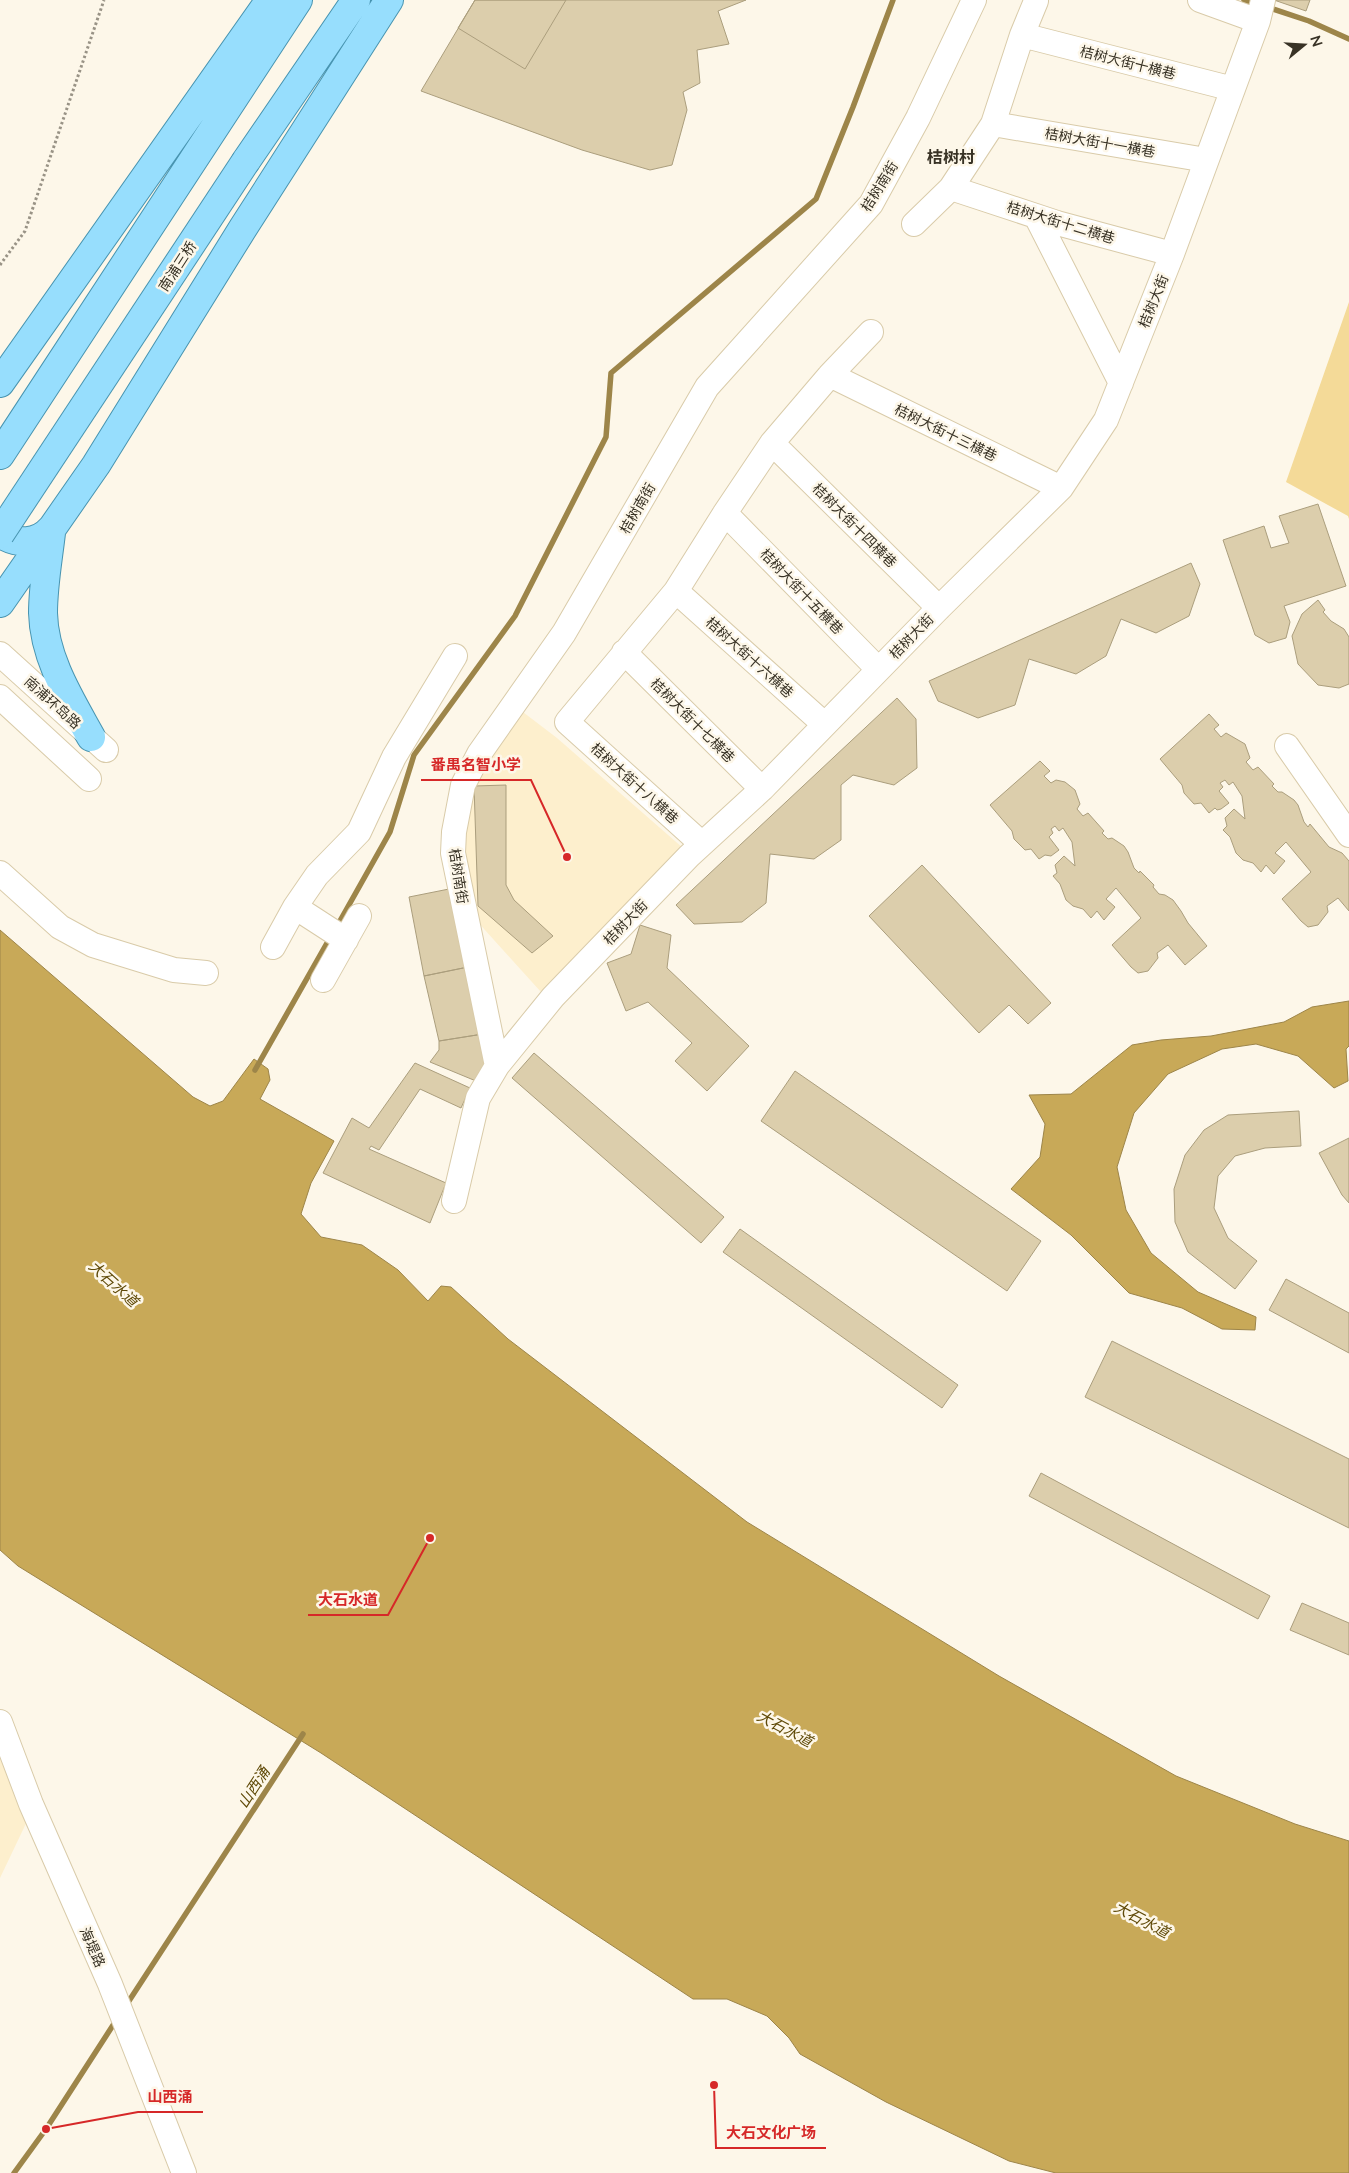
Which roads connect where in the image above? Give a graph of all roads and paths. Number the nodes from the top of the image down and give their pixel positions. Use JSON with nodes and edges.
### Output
{"nodes":[{"id":1,"x":104,"y":0,"type":"edge"},
{"id":2,"x":270,"y":0,"type":"edge"},
{"id":3,"x":298,"y":0,"type":"edge"},
{"id":4,"x":356,"y":0,"type":"edge"},
{"id":5,"x":389,"y":0,"type":"edge"},
{"id":6,"x":974,"y":0,"type":"edge"},
{"id":7,"x":1200,"y":0,"type":"edge"},
{"id":8,"x":1036,"y":1,"type":"dead end"},
{"id":9,"x":1261,"y":11,"type":"edge"},
{"id":10,"x":1022,"y":35,"type":"junction"},
{"id":11,"x":1233,"y":89,"type":"junction"},
{"id":12,"x":993,"y":124,"type":"junction"},
{"id":13,"x":1206,"y":160,"type":"junction"},
{"id":14,"x":951,"y":188,"type":"junction"},
{"id":15,"x":1036,"y":216,"type":"junction"},
{"id":16,"x":914,"y":224,"type":"dead end"},
{"id":17,"x":1172,"y":254,"type":"junction"},
{"id":18,"x":0,"y":265,"type":"edge"},
{"id":19,"x":871,"y":332,"type":"dead end"},
{"id":20,"x":830,"y":375,"type":"junction"},
{"id":21,"x":0,"y":383,"type":"edge"},
{"id":22,"x":1121,"y":383,"type":"junction"},
{"id":23,"x":772,"y":443,"type":"junction"},
{"id":24,"x":0,"y":454,"type":"edge"},
{"id":25,"x":1061,"y":488,"type":"junction"},
{"id":26,"x":725,"y":513,"type":"junction"},
{"id":27,"x":51,"y":529,"type":"junction"},
{"id":28,"x":0,"y":533,"type":"edge"},
{"id":29,"x":676,"y":591,"type":"junction"},
{"id":30,"x":0,"y":603,"type":"edge"},
{"id":31,"x":939,"y":608,"type":"junction"},
{"id":32,"x":624,"y":652,"type":"junction"},
{"id":33,"x":0,"y":654,"type":"edge"},
{"id":34,"x":455,"y":656,"type":"dead end"},
{"id":35,"x":878,"y":669,"type":"junction"},
{"id":36,"x":0,"y":697,"type":"edge"},
{"id":37,"x":824,"y":724,"type":"junction"},
{"id":38,"x":98,"y":744,"type":"joint"},
{"id":39,"x":1286,"y":746,"type":"dead end"},
{"id":40,"x":89,"y":779,"type":"dead end"},
{"id":41,"x":762,"y":789,"type":"junction"},
{"id":42,"x":1349,"y":834,"type":"edge"},
{"id":43,"x":702,"y":844,"type":"junction"},
{"id":44,"x":0,"y":873,"type":"edge"},
{"id":45,"x":295,"y":908,"type":"junction"},
{"id":46,"x":359,"y":916,"type":"dead end"},
{"id":47,"x":346,"y":940,"type":"junction"},
{"id":48,"x":273,"y":948,"type":"dead end"},
{"id":49,"x":206,"y":972,"type":"dead end"},
{"id":50,"x":323,"y":980,"type":"dead end"},
{"id":51,"x":497,"y":1066,"type":"junction"},
{"id":52,"x":454,"y":1201,"type":"dead end"},
{"id":53,"x":0,"y":1722,"type":"edge"},
{"id":54,"x":184,"y":2173,"type":"edge"}],
"edges":[{"from":1,"to":18,"type":"path"},
{"from":2,"to":21,"type":"main road"},
{"from":3,"to":24,"type":"main road"},
{"from":4,"to":28,"type":"main road","name":"南浦三桥","bridge":true},
{"from":5,"to":27,"type":"main road"},
{"from":6,"to":51,"type":"street","name":"桔树南街"},
{"from":7,"to":9,"type":"street"},
{"from":8,"to":10,"type":"street"},
{"from":9,"to":11,"type":"street","name":"桔树大街"},
{"from":10,"to":11,"type":"street","name":"桔树大街十横巷"},
{"from":10,"to":12,"type":"street"},
{"from":11,"to":13,"type":"street","name":"桔树大街"},
{"from":12,"to":13,"type":"street","name":"桔树大街十一横巷"},
{"from":12,"to":14,"type":"street"},
{"from":13,"to":17,"type":"street","name":"桔树大街"},
{"from":14,"to":15,"type":"street","name":"桔树大街十二横巷"},
{"from":14,"to":16,"type":"street"},
{"from":15,"to":17,"type":"street","name":"桔树大街十二横巷"},
{"from":15,"to":22,"type":"street"},
{"from":17,"to":22,"type":"street","name":"桔树大街"},
{"from":19,"to":20,"type":"street"},
{"from":20,"to":23,"type":"street"},
{"from":20,"to":25,"type":"street","name":"桔树大街十三横巷"},
{"from":22,"to":25,"type":"street","name":"桔树大街"},
{"from":23,"to":26,"type":"street"},
{"from":23,"to":31,"type":"street","name":"桔树大街十四横巷"},
{"from":25,"to":31,"type":"street","name":"桔树大街"},
{"from":26,"to":29,"type":"street"},
{"from":26,"to":35,"type":"street","name":"桔树大街十五横巷"},
{"from":27,"to":28,"type":"main road"},
{"from":27,"to":30,"type":"main road"},
{"from":27,"to":38,"type":"main road"},
{"from":29,"to":32,"type":"street"},
{"from":29,"to":37,"type":"street","name":"桔树大街十六横巷"},
{"from":31,"to":35,"type":"street","name":"桔树大街"},
{"from":32,"to":41,"type":"street","name":"桔树大街十七横巷"},
{"from":32,"to":43,"type":"street","name":"桔树大街十八横巷"},
{"from":33,"to":38,"type":"street","name":"南浦环岛路"},
{"from":34,"to":45,"type":"street"},
{"from":35,"to":37,"type":"street","name":"桔树大街"},
{"from":36,"to":40,"type":"street"},
{"from":37,"to":41,"type":"street","name":"桔树大街"},
{"from":39,"to":42,"type":"street"},
{"from":41,"to":43,"type":"street","name":"桔树大街"},
{"from":43,"to":51,"type":"street","name":"桔树大街"},
{"from":44,"to":49,"type":"street"},
{"from":45,"to":47,"type":"street"},
{"from":45,"to":48,"type":"street"},
{"from":46,"to":47,"type":"street"},
{"from":47,"to":50,"type":"street"},
{"from":51,"to":52,"type":"street","name":"桔树大街"},
{"from":53,"to":54,"type":"street","name":"海堤路"}]}
